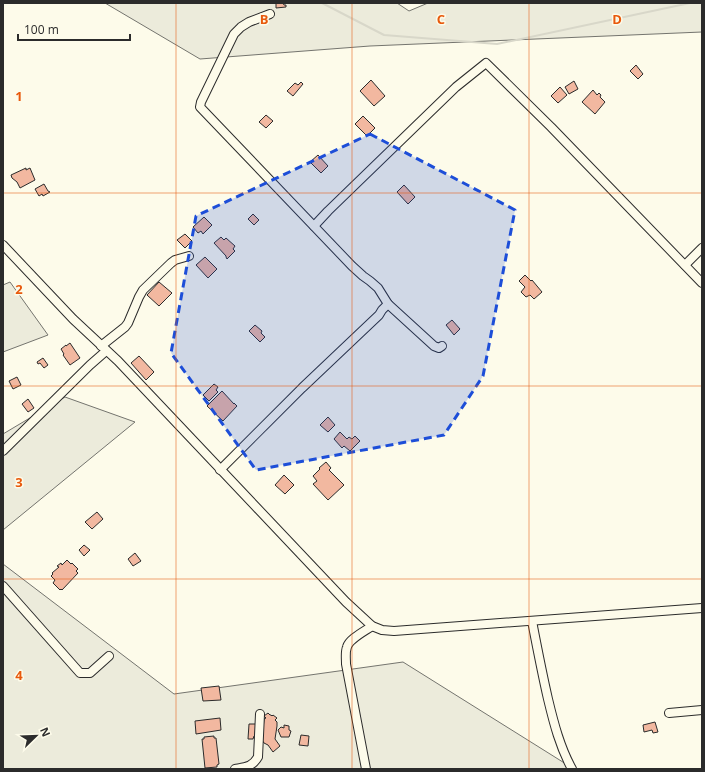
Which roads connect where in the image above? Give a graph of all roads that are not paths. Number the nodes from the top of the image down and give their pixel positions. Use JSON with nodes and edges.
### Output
{"nodes":[{"id":1,"x":270,"y":14,"type":"dead end"},
{"id":2,"x":314,"y":226,"type":"junction"},
{"id":3,"x":3,"y":245,"type":"edge"},
{"id":4,"x":702,"y":248,"type":"edge"},
{"id":5,"x":189,"y":256,"type":"dead end"},
{"id":6,"x":685,"y":265,"type":"junction"},
{"id":7,"x":702,"y":283,"type":"edge"},
{"id":8,"x":388,"y":304,"type":"junction"},
{"id":9,"x":442,"y":346,"type":"dead end"},
{"id":10,"x":104,"y":348,"type":"junction"},
{"id":11,"x":3,"y":451,"type":"edge"},
{"id":12,"x":220,"y":470,"type":"junction"},
{"id":13,"x":3,"y":586,"type":"edge"},
{"id":14,"x":702,"y":608,"type":"edge"},
{"id":15,"x":532,"y":621,"type":"junction"},
{"id":16,"x":372,"y":626,"type":"junction"},
{"id":17,"x":109,"y":656,"type":"dead end"},
{"id":18,"x":702,"y":710,"type":"edge"},
{"id":19,"x":669,"y":713,"type":"dead end"},
{"id":20,"x":260,"y":714,"type":"dead end"},
{"id":21,"x":235,"y":769,"type":"edge"},
{"id":22,"x":366,"y":769,"type":"edge"},
{"id":23,"x":572,"y":769,"type":"edge"}],
"edges":[{"from":1,"to":2,"type":"street"},
{"from":2,"to":6,"type":"street"},
{"from":2,"to":8,"type":"street"},
{"from":3,"to":10,"type":"street"},
{"from":4,"to":6,"type":"street"},
{"from":5,"to":10,"type":"street"},
{"from":6,"to":7,"type":"street"},
{"from":8,"to":9,"type":"street"},
{"from":8,"to":12,"type":"street"},
{"from":10,"to":11,"type":"street"},
{"from":10,"to":12,"type":"street"},
{"from":12,"to":16,"type":"street"},
{"from":13,"to":17,"type":"street"},
{"from":14,"to":15,"type":"street"},
{"from":15,"to":16,"type":"street"},
{"from":15,"to":23,"type":"street"},
{"from":16,"to":22,"type":"street"},
{"from":18,"to":19,"type":"street"},
{"from":20,"to":21,"type":"street"}]}
